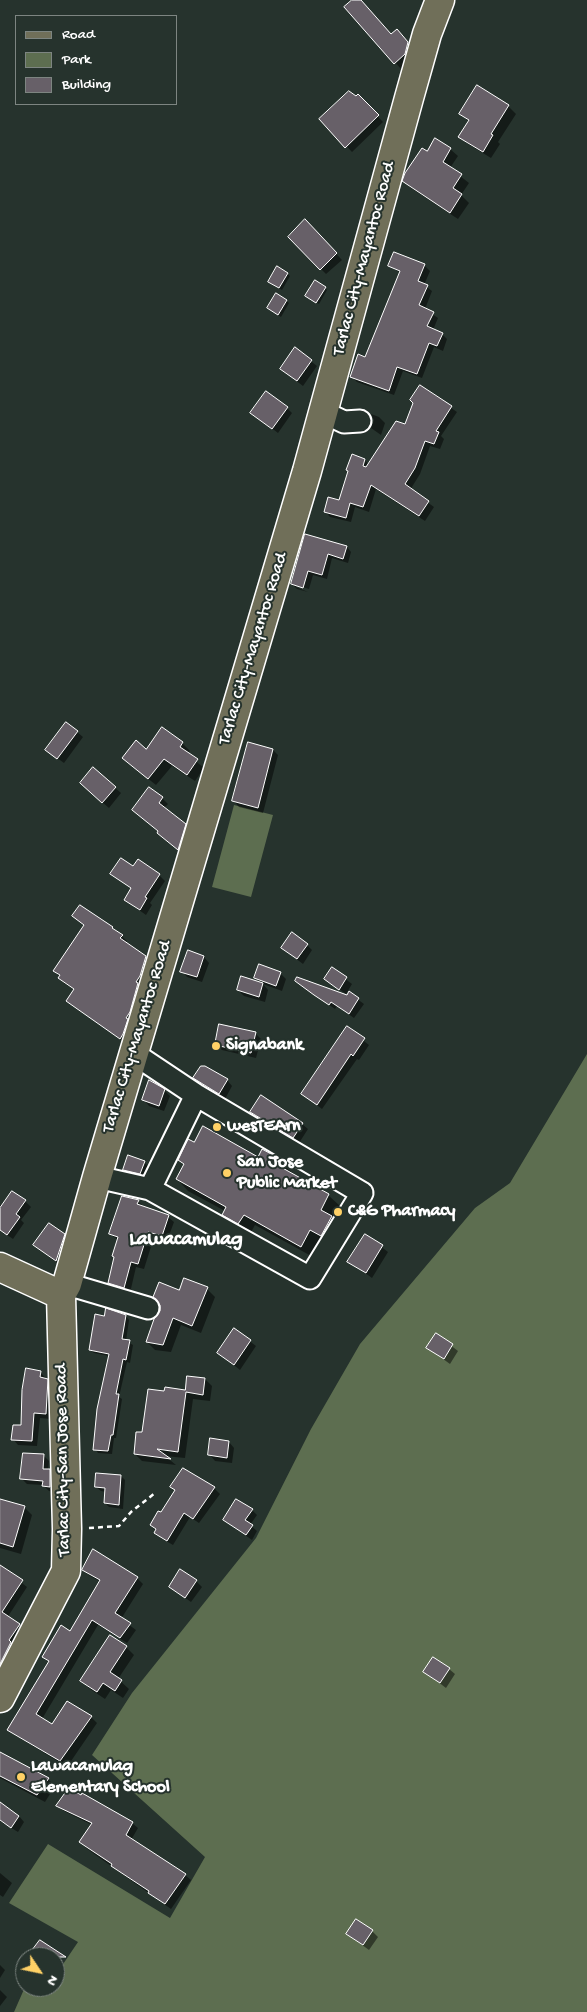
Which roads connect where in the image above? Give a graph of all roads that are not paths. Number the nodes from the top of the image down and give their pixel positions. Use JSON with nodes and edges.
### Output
{"nodes":[{"id":1,"x":440,"y":0,"type":"edge"},
{"id":2,"x":323,"y":412,"type":"junction"},
{"id":3,"x":360,"y":421,"type":"dead end"},
{"id":4,"x":133,"y":1053,"type":"junction"},
{"id":5,"x":196,"y":1095,"type":"junction"},
{"id":6,"x":96,"y":1177,"type":"junction"},
{"id":7,"x":150,"y":1189,"type":"junction"},
{"id":8,"x":0,"y":1267,"type":"edge"},
{"id":9,"x":64,"y":1290,"type":"junction"},
{"id":10,"x":148,"y":1308,"type":"dead end"},
{"id":11,"x":0,"y":1698,"type":"edge"}],
"edges":[{"from":1,"to":2,"type":"main road","name":"Tarlac City-Mayantoc Road"},
{"from":2,"to":3,"type":"lane"},
{"from":2,"to":4,"type":"main road","name":"Tarlac City-Mayantoc Road"},
{"from":4,"to":5,"type":"lane"},
{"from":4,"to":6,"type":"main road","name":"Tarlac City-Mayantoc Road"},
{"from":5,"to":7,"type":"lane"},
{"from":5,"to":7,"type":"lane"},
{"from":6,"to":7,"type":"lane"},
{"from":6,"to":9,"type":"main road","name":"Tarlac City-Mayantoc Road"},
{"from":8,"to":9,"type":"main road"},
{"from":9,"to":10,"type":"lane"},
{"from":9,"to":11,"type":"main road","name":"Tarlac City-San Jose Road"}]}
